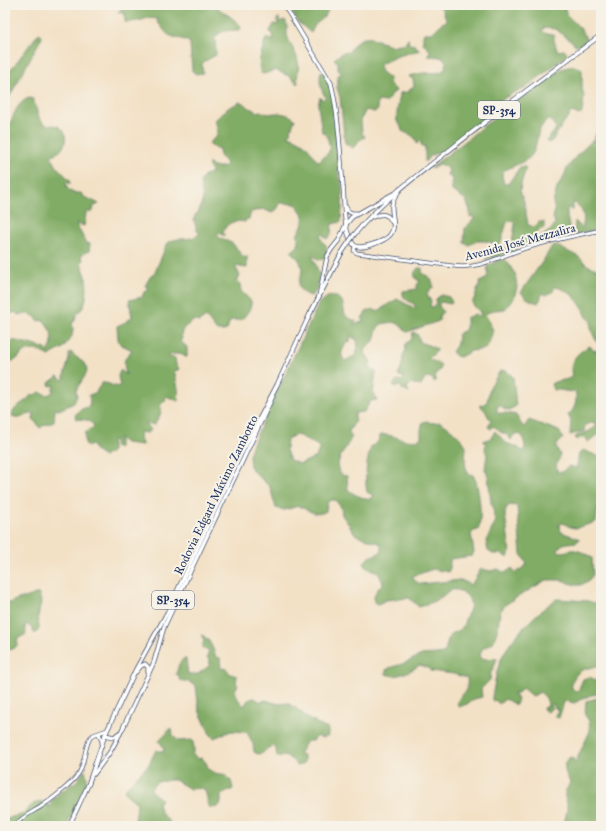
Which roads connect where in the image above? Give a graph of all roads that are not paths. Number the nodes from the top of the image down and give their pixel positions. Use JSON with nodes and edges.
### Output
{"nodes":[{"id":1,"x":284,"y":5,"type":"edge"},
{"id":2,"x":601,"y":35,"type":"edge"},
{"id":3,"x":400,"y":189,"type":"junction"},
{"id":4,"x":345,"y":204,"type":"junction"},
{"id":5,"x":362,"y":212,"type":"junction"},
{"id":6,"x":370,"y":218,"type":"junction"},
{"id":7,"x":393,"y":223,"type":"junction"},
{"id":8,"x":346,"y":224,"type":"junction"},
{"id":9,"x":601,"y":230,"type":"edge"},
{"id":10,"x":339,"y":240,"type":"junction"},
{"id":11,"x":350,"y":240,"type":"junction"},
{"id":12,"x":355,"y":246,"type":"junction"},
{"id":13,"x":318,"y":300,"type":"junction"},
{"id":14,"x":277,"y":386,"type":"junction"},
{"id":15,"x":132,"y":678,"type":"junction"},
{"id":16,"x":146,"y":679,"type":"junction"},
{"id":17,"x":107,"y":730,"type":"junction"},
{"id":18,"x":122,"y":730,"type":"junction"},
{"id":19,"x":99,"y":734,"type":"junction"},
{"id":20,"x":105,"y":735,"type":"junction"},
{"id":21,"x":102,"y":742,"type":"junction"},
{"id":22,"x":88,"y":785,"type":"junction"},
{"id":23,"x":14,"y":826,"type":"edge"},
{"id":24,"x":69,"y":826,"type":"edge"}],
"edges":[{"from":1,"to":4,"type":"main road"},
{"from":2,"to":3,"type":"main road","name":"Rodovia Edgard Máximo Zambotto","number":"SP-354"},
{"from":3,"to":5,"type":"main road"},
{"from":3,"to":6,"type":"main road","name":"Rodovia Edgard Máximo Zambotto","number":"SP-354"},
{"from":3,"to":7,"type":"main road"},
{"from":4,"to":5,"type":"main road"},
{"from":4,"to":8,"type":"main road"},
{"from":5,"to":8,"type":"main road"},
{"from":6,"to":7,"type":"main road"},
{"from":6,"to":11,"type":"main road","name":"Rodovia Edgard Máximo Zambotto","number":"SP-354","bridge":true},
{"from":7,"to":12,"type":"main road"},
{"from":8,"to":10,"type":"main road"},
{"from":8,"to":11,"type":"main road"},
{"from":9,"to":12,"type":"main road","name":"Avenida José Mezzalira"},
{"from":10,"to":11,"type":"main road"},
{"from":10,"to":13,"type":"main road"},
{"from":11,"to":12,"type":"main road"},
{"from":11,"to":13,"type":"main road","name":"Rodovia Edgard Máximo Zambotto","number":"SP-354"},
{"from":13,"to":14,"type":"main road","name":"Rodovia Edgard Máximo Zambotto","number":"SP-354"},
{"from":14,"to":15,"type":"main road","name":"Rodovia Edgard Máximo Zambotto","number":"SP-354"},
{"from":14,"to":16,"type":"main road","name":"Rodovia Edgard Máximo Zambotto","number":"SP-354"},
{"from":15,"to":16,"type":"main road"},
{"from":15,"to":17,"type":"main road","name":"Rodovia Edgard Máximo Zambotto","number":"SP-354"},
{"from":16,"to":18,"type":"main road","name":"Rodovia Edgard Máximo Zambotto","number":"SP-354"},
{"from":17,"to":19,"type":"main road"},
{"from":17,"to":20,"type":"main road","name":"Rodovia Edgard Máximo Zambotto","number":"SP-354"},
{"from":18,"to":20,"type":"main road"},
{"from":18,"to":22,"type":"main road","name":"Rodovia Edgard Máximo Zambotto","number":"SP-354"},
{"from":19,"to":20,"type":"main road"},
{"from":19,"to":21,"type":"main road"},
{"from":19,"to":23,"type":"main road"},
{"from":20,"to":21,"type":"main road","name":"Rodovia Edgard Máximo Zambotto","number":"SP-354"},
{"from":21,"to":22,"type":"main road","name":"Rodovia Edgard Máximo Zambotto","number":"SP-354"},
{"from":22,"to":24,"type":"main road","name":"Rodovia Edgard Máximo Zambotto","number":"SP-354"}]}
